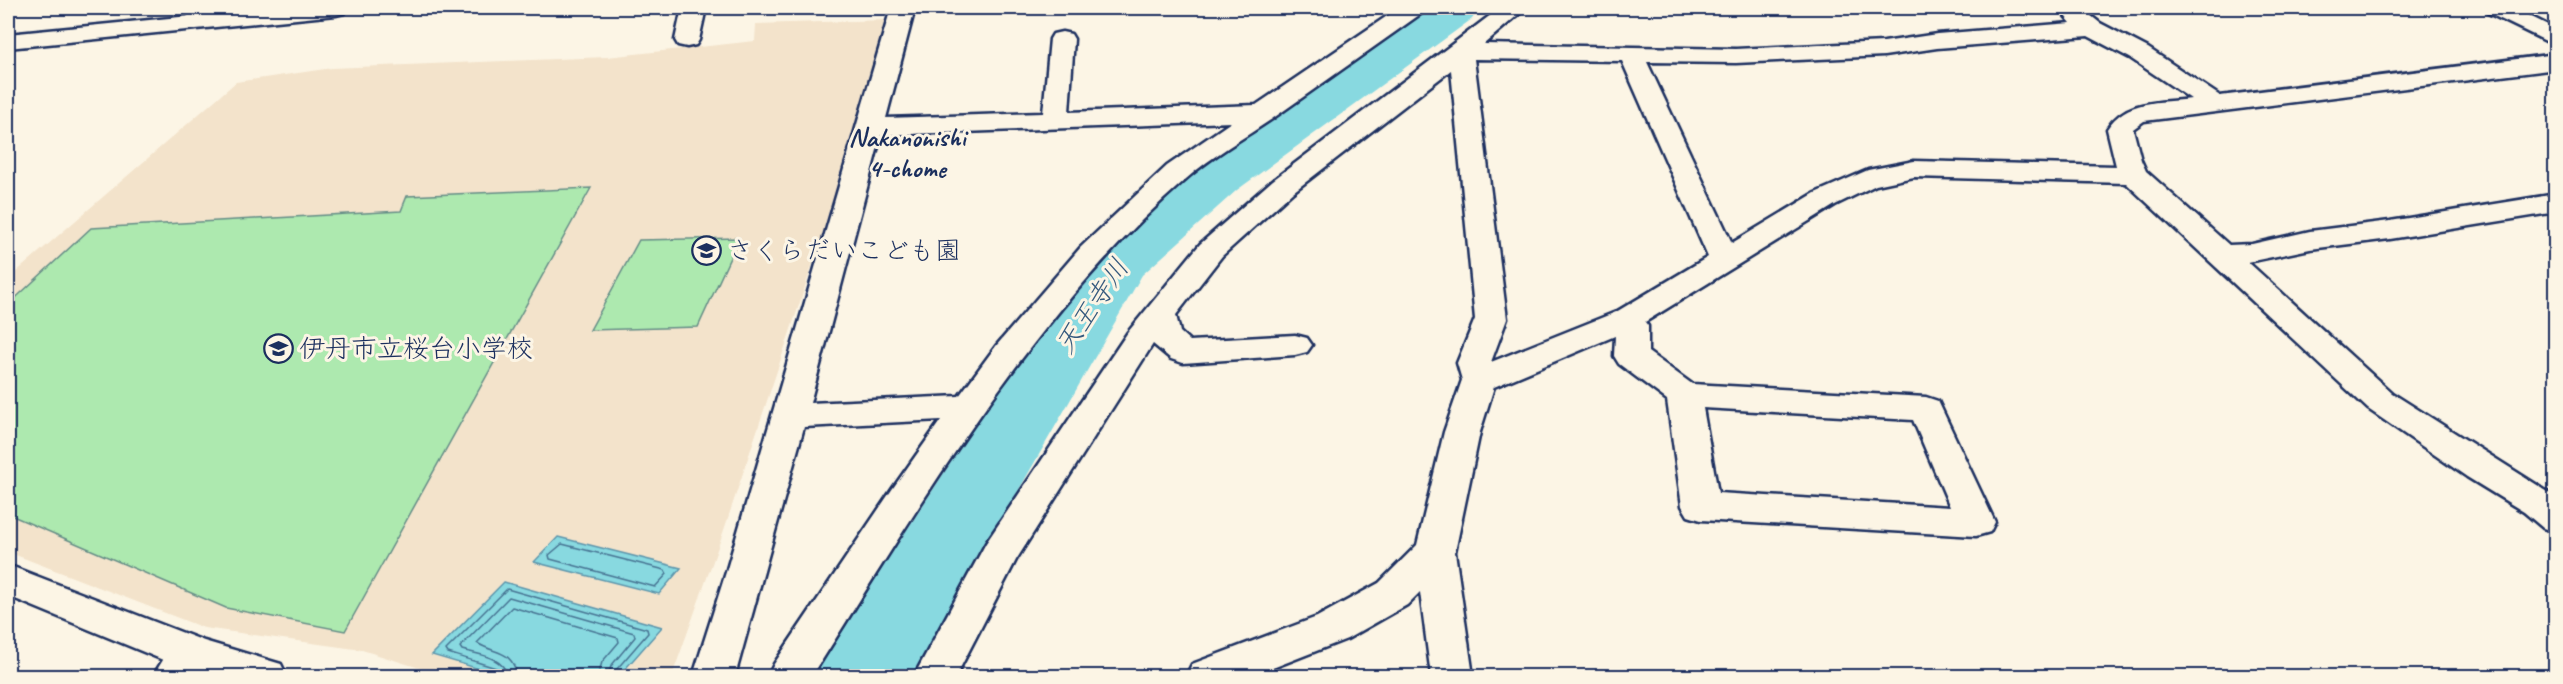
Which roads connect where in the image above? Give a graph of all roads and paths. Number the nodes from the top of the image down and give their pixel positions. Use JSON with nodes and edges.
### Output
{"nodes":[{"id":1,"x":336,"y":8,"type":"edge"},
{"id":2,"x":694,"y":8,"type":"edge"},
{"id":3,"x":903,"y":8,"type":"edge"},
{"id":4,"x":1414,"y":8,"type":"edge"},
{"id":5,"x":1514,"y":8,"type":"edge"},
{"id":6,"x":2066,"y":8,"type":"edge"},
{"id":7,"x":2496,"y":8,"type":"edge"},
{"id":8,"x":200,"y":15,"type":"edge"},
{"id":9,"x":2092,"y":28,"type":"junction"},
{"id":10,"x":687,"y":39,"type":"dead end"},
{"id":11,"x":1062,"y":39,"type":"dead end"},
{"id":12,"x":2556,"y":39,"type":"edge"},
{"id":13,"x":8,"y":41,"type":"edge"},
{"id":14,"x":1461,"y":51,"type":"junction"},
{"id":15,"x":1631,"y":54,"type":"junction"},
{"id":16,"x":2556,"y":61,"type":"edge"},
{"id":17,"x":2214,"y":103,"type":"junction"},
{"id":18,"x":1263,"y":113,"type":"junction"},
{"id":19,"x":1054,"y":121,"type":"junction"},
{"id":20,"x":869,"y":128,"type":"junction"},
{"id":21,"x":2134,"y":176,"type":"junction"},
{"id":22,"x":2556,"y":203,"type":"edge"},
{"id":23,"x":2221,"y":255,"type":"junction"},
{"id":24,"x":1724,"y":259,"type":"junction"},
{"id":25,"x":1160,"y":313,"type":"junction"},
{"id":26,"x":1627,"y":320,"type":"junction"},
{"id":27,"x":1295,"y":345,"type":"dead end"},
{"id":28,"x":1479,"y":380,"type":"junction"},
{"id":29,"x":1684,"y":395,"type":"junction"},
{"id":30,"x":969,"y":407,"type":"junction"},
{"id":31,"x":789,"y":416,"type":"junction"},
{"id":32,"x":2556,"y":518,"type":"edge"},
{"id":33,"x":1435,"y":552,"type":"junction"},
{"id":34,"x":8,"y":580,"type":"edge"},
{"id":35,"x":185,"y":666,"type":"edge"},
{"id":36,"x":266,"y":676,"type":"edge"},
{"id":37,"x":714,"y":676,"type":"edge"},
{"id":38,"x":789,"y":676,"type":"edge"},
{"id":39,"x":935,"y":676,"type":"edge"},
{"id":40,"x":1207,"y":676,"type":"edge"},
{"id":41,"x":1452,"y":676,"type":"edge"}],
"edges":[{"from":1,"to":8,"type":"street"},
{"from":2,"to":10,"type":"street"},
{"from":3,"to":20,"type":"street"},
{"from":4,"to":18,"type":"street"},
{"from":5,"to":14,"type":"street"},
{"from":6,"to":9,"type":"street"},
{"from":7,"to":12,"type":"street"},
{"from":8,"to":13,"type":"street"},
{"from":9,"to":15,"type":"street"},
{"from":9,"to":17,"type":"street"},
{"from":11,"to":19,"type":"street"},
{"from":14,"to":15,"type":"street"},
{"from":14,"to":25,"type":"street"},
{"from":14,"to":28,"type":"street"},
{"from":15,"to":24,"type":"street"},
{"from":16,"to":17,"type":"street"},
{"from":17,"to":21,"type":"street"},
{"from":18,"to":19,"type":"street"},
{"from":18,"to":30,"type":"street"},
{"from":19,"to":20,"type":"street"},
{"from":20,"to":31,"type":"street"},
{"from":21,"to":23,"type":"street"},
{"from":21,"to":24,"type":"street"},
{"from":22,"to":23,"type":"street"},
{"from":23,"to":32,"type":"street"},
{"from":24,"to":26,"type":"street"},
{"from":25,"to":27,"type":"street"},
{"from":25,"to":39,"type":"street"},
{"from":26,"to":28,"type":"street"},
{"from":26,"to":29,"type":"street"},
{"from":28,"to":33,"type":"street"},
{"from":29,"to":29,"type":"street"},
{"from":30,"to":31,"type":"street"},
{"from":30,"to":38,"type":"street"},
{"from":31,"to":37,"type":"street"},
{"from":33,"to":40,"type":"street"},
{"from":33,"to":41,"type":"street"},
{"from":34,"to":35,"type":"street"},
{"from":35,"to":36,"type":"street"}]}
